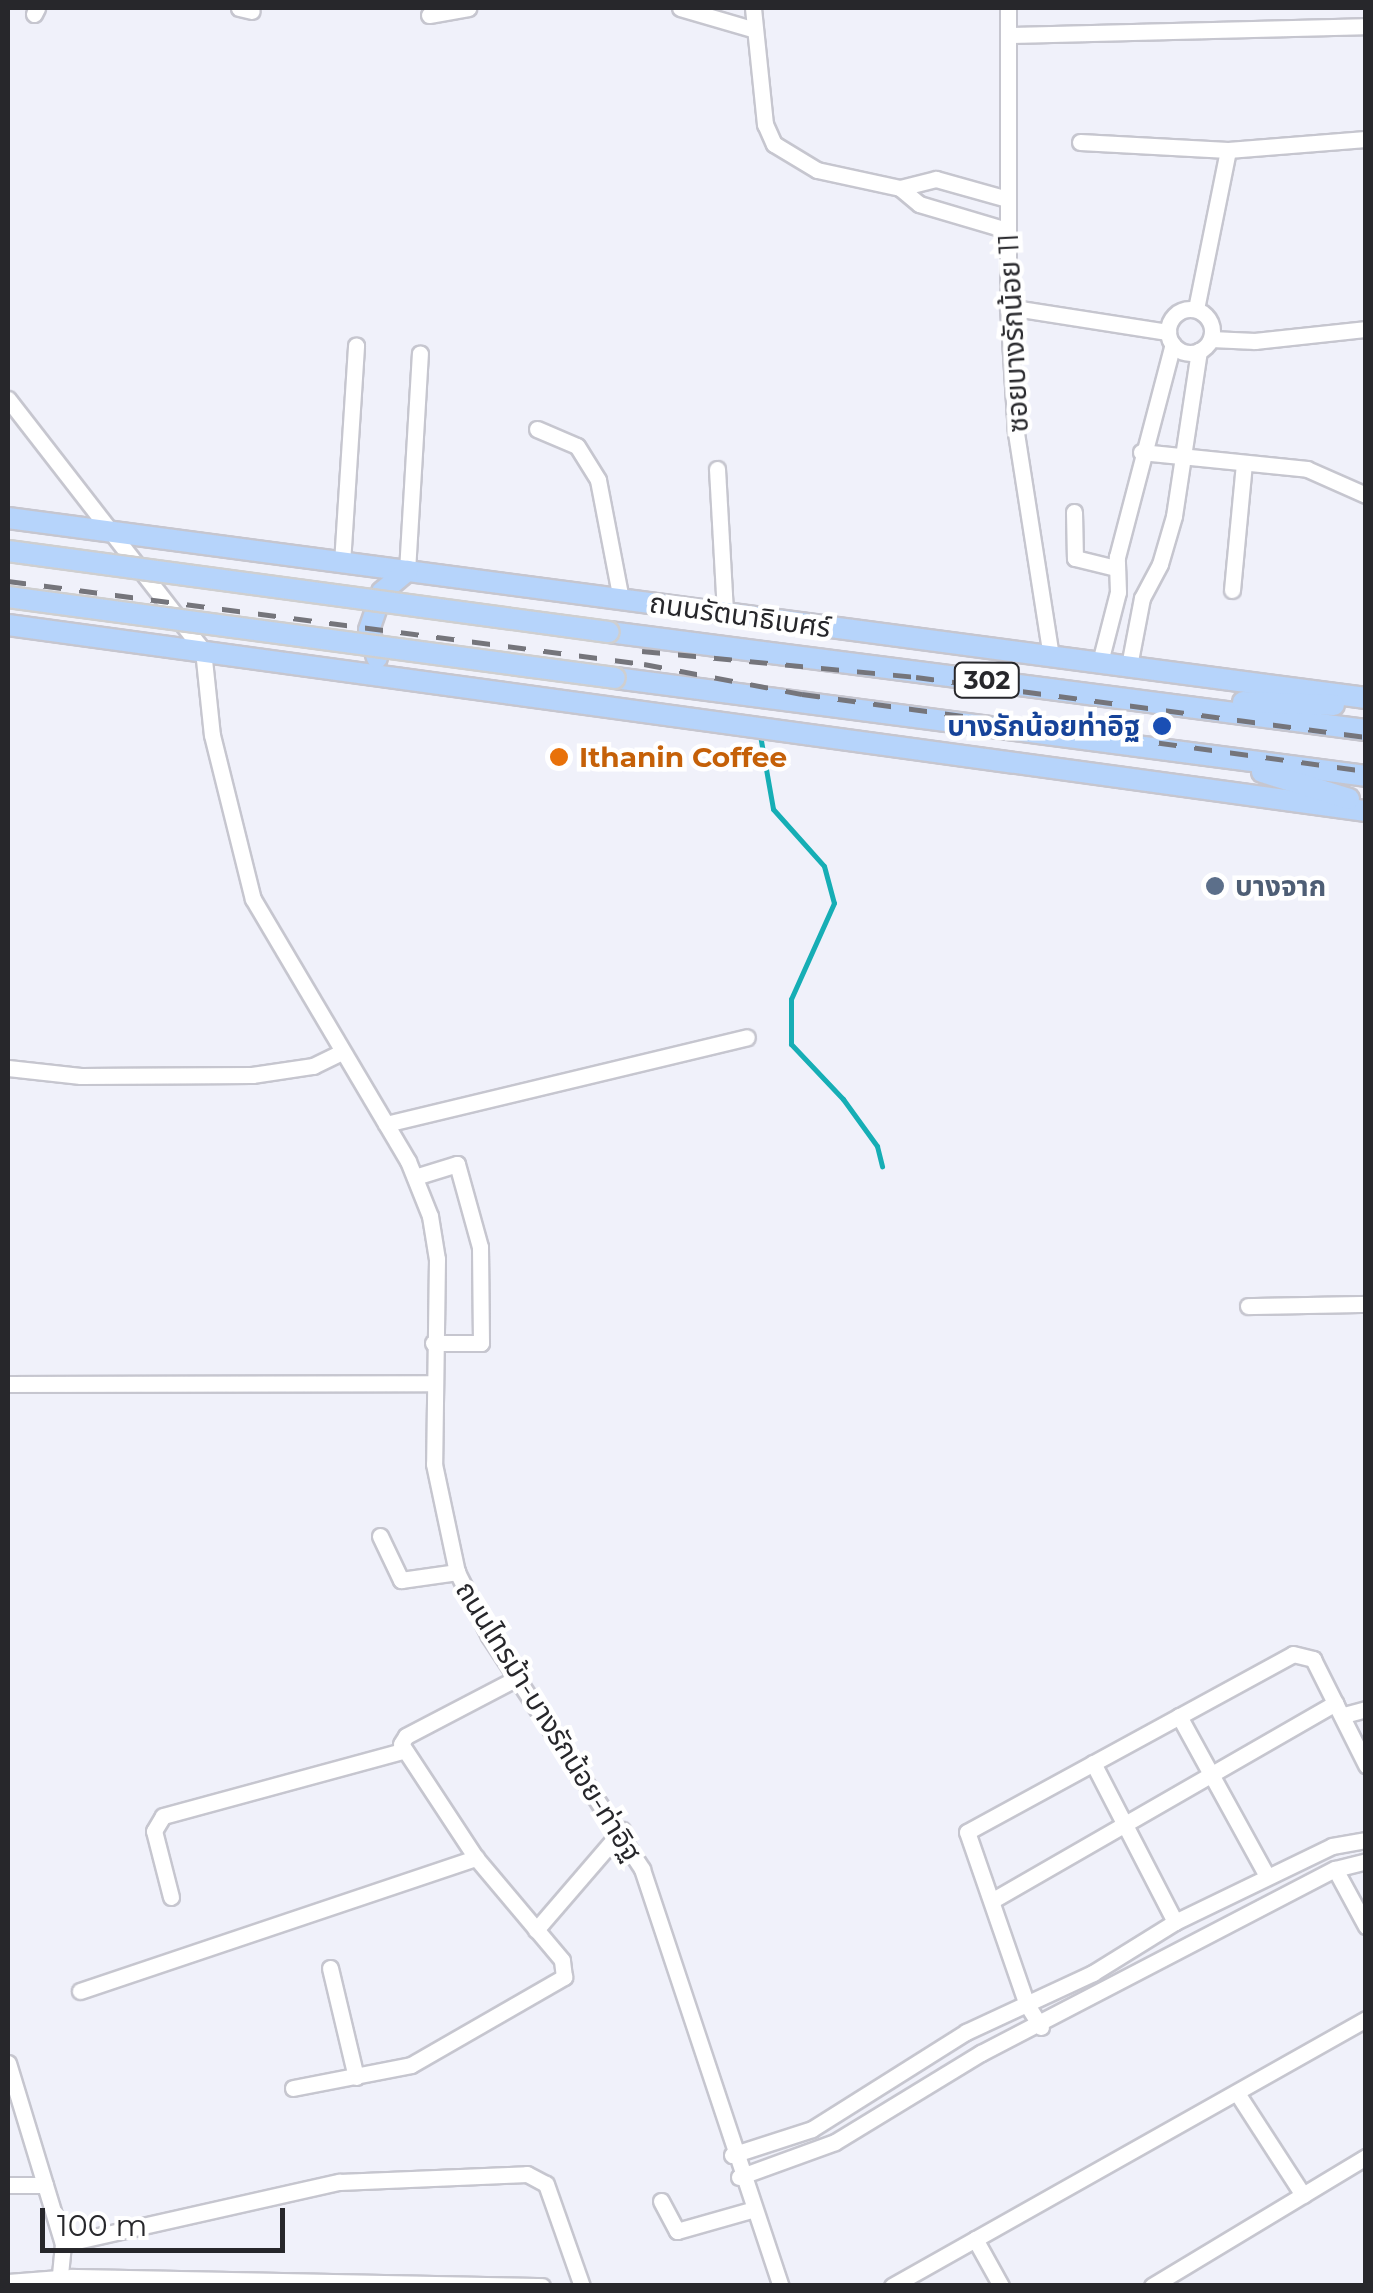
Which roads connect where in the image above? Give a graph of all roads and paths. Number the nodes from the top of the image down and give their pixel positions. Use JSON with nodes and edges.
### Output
{"nodes":[{"id":1,"x":468,"y":8,"type":"edge"},
{"id":2,"x":680,"y":8,"type":"edge"},
{"id":3,"x":753,"y":8,"type":"edge"},
{"id":4,"x":1008,"y":8,"type":"edge"},
{"id":5,"x":429,"y":15,"type":"dead end"},
{"id":6,"x":1366,"y":26,"type":"edge"},
{"id":7,"x":755,"y":30,"type":"junction"},
{"id":8,"x":1009,"y":35,"type":"junction"},
{"id":9,"x":1366,"y":139,"type":"edge"},
{"id":10,"x":1080,"y":142,"type":"dead end"},
{"id":11,"x":1228,"y":150,"type":"junction"},
{"id":12,"x":900,"y":188,"type":"junction"},
{"id":13,"x":1007,"y":198,"type":"junction"},
{"id":14,"x":1007,"y":230,"type":"junction"},
{"id":15,"x":1008,"y":307,"type":"junction"},
{"id":16,"x":1196,"y":310,"type":"junction"},
{"id":17,"x":1366,"y":328,"type":"edge"},
{"id":18,"x":1170,"y":338,"type":"junction"},
{"id":19,"x":356,"y":345,"type":"dead end"},
{"id":20,"x":1205,"y":345,"type":"junction"},
{"id":21,"x":420,"y":353,"type":"dead end"},
{"id":22,"x":8,"y":399,"type":"edge"},
{"id":23,"x":537,"y":430,"type":"dead end"},
{"id":24,"x":1141,"y":452,"type":"junction"},
{"id":25,"x":1180,"y":458,"type":"junction"},
{"id":26,"x":1244,"y":464,"type":"junction"},
{"id":27,"x":717,"y":469,"type":"dead end"},
{"id":28,"x":1366,"y":495,"type":"edge"},
{"id":29,"x":1074,"y":512,"type":"dead end"},
{"id":30,"x":8,"y":518,"type":"edge"},
{"id":31,"x":115,"y":533,"type":"junction"},
{"id":32,"x":8,"y":552,"type":"edge"},
{"id":33,"x":342,"y":564,"type":"junction"},
{"id":34,"x":1116,"y":568,"type":"junction"},
{"id":35,"x":407,"y":570,"type":"junction"},
{"id":36,"x":1232,"y":590,"type":"dead end"},
{"id":37,"x":8,"y":597,"type":"edge"},
{"id":38,"x":621,"y":599,"type":"junction"},
{"id":39,"x":725,"y":613,"type":"junction"},
{"id":40,"x":8,"y":624,"type":"edge"},
{"id":41,"x":203,"y":650,"type":"junction"},
{"id":42,"x":1051,"y":656,"type":"junction"},
{"id":43,"x":1100,"y":662,"type":"junction"},
{"id":44,"x":1129,"y":666,"type":"junction"},
{"id":45,"x":390,"y":674,"type":"junction"},
{"id":46,"x":1116,"y":697,"type":"junction"},
{"id":47,"x":1366,"y":698,"type":"edge"},
{"id":48,"x":1366,"y":706,"type":"edge"},
{"id":49,"x":1366,"y":730,"type":"edge"},
{"id":50,"x":1203,"y":754,"type":"junction"},
{"id":51,"x":1366,"y":776,"type":"edge"},
{"id":52,"x":1366,"y":808,"type":"edge"},
{"id":53,"x":747,"y":1037,"type":"dead end"},
{"id":54,"x":342,"y":1052,"type":"junction"},
{"id":55,"x":8,"y":1068,"type":"edge"},
{"id":56,"x":386,"y":1124,"type":"junction"},
{"id":57,"x":415,"y":1177,"type":"junction"},
{"id":58,"x":1366,"y":1304,"type":"edge"},
{"id":59,"x":1248,"y":1306,"type":"dead end"},
{"id":60,"x":433,"y":1343,"type":"junction"},
{"id":61,"x":431,"y":1382,"type":"junction"},
{"id":62,"x":8,"y":1384,"type":"edge"},
{"id":63,"x":380,"y":1536,"type":"dead end"},
{"id":64,"x":457,"y":1572,"type":"junction"},
{"id":65,"x":517,"y":1678,"type":"junction"},
{"id":66,"x":1340,"y":1709,"type":"junction"},
{"id":67,"x":1366,"y":1709,"type":"edge"},
{"id":68,"x":1179,"y":1716,"type":"junction"},
{"id":69,"x":403,"y":1751,"type":"junction"},
{"id":70,"x":1093,"y":1763,"type":"junction"},
{"id":71,"x":1366,"y":1766,"type":"edge"},
{"id":72,"x":1209,"y":1774,"type":"junction"},
{"id":73,"x":1124,"y":1822,"type":"junction"},
{"id":74,"x":622,"y":1830,"type":"junction"},
{"id":75,"x":1366,"y":1840,"type":"edge"},
{"id":76,"x":476,"y":1858,"type":"junction"},
{"id":77,"x":1366,"y":1860,"type":"edge"},
{"id":78,"x":1335,"y":1868,"type":"junction"},
{"id":79,"x":1267,"y":1876,"type":"junction"},
{"id":80,"x":171,"y":1897,"type":"dead end"},
{"id":81,"x":993,"y":1900,"type":"junction"},
{"id":82,"x":1174,"y":1922,"type":"junction"},
{"id":83,"x":1366,"y":1926,"type":"edge"},
{"id":84,"x":536,"y":1930,"type":"junction"},
{"id":85,"x":330,"y":1968,"type":"dead end"},
{"id":86,"x":80,"y":1992,"type":"dead end"},
{"id":87,"x":1026,"y":2005,"type":"junction"},
{"id":88,"x":1366,"y":2019,"type":"edge"},
{"id":89,"x":1041,"y":2027,"type":"junction"},
{"id":90,"x":8,"y":2063,"type":"edge"},
{"id":91,"x":356,"y":2076,"type":"junction"},
{"id":92,"x":10,"y":2087,"type":"edge"},
{"id":93,"x":294,"y":2088,"type":"dead end"},
{"id":94,"x":1239,"y":2096,"type":"junction"},
{"id":95,"x":732,"y":2155,"type":"junction"},
{"id":96,"x":1366,"y":2158,"type":"edge"},
{"id":97,"x":740,"y":2177,"type":"junction"},
{"id":98,"x":46,"y":2184,"type":"junction"},
{"id":99,"x":8,"y":2185,"type":"edge"},
{"id":100,"x":1303,"y":2195,"type":"junction"},
{"id":101,"x":661,"y":2200,"type":"dead end"},
{"id":102,"x":752,"y":2210,"type":"junction"},
{"id":103,"x":975,"y":2239,"type":"junction"},
{"id":104,"x":63,"y":2244,"type":"junction"},
{"id":105,"x":8,"y":2282,"type":"edge"},
{"id":106,"x":59,"y":2282,"type":"edge"},
{"id":107,"x":542,"y":2286,"type":"edge"},
{"id":108,"x":582,"y":2286,"type":"edge"},
{"id":109,"x":781,"y":2286,"type":"edge"},
{"id":110,"x":892,"y":2286,"type":"edge"},
{"id":111,"x":1000,"y":2286,"type":"edge"},
{"id":112,"x":1152,"y":2286,"type":"edge"}],
"edges":[{"from":1,"to":5,"type":"street"},
{"from":2,"to":7,"type":"street"},
{"from":3,"to":7,"type":"street"},
{"from":4,"to":8,"type":"street","name":"ซอยบางรักน้อย 11"},
{"from":6,"to":8,"type":"street"},
{"from":7,"to":12,"type":"street"},
{"from":8,"to":13,"type":"street","name":"ซอยบางรักน้อย 11"},
{"from":9,"to":11,"type":"street"},
{"from":10,"to":11,"type":"street"},
{"from":11,"to":16,"type":"street"},
{"from":12,"to":13,"type":"street"},
{"from":12,"to":14,"type":"street"},
{"from":13,"to":14,"type":"street","name":"ซอยบางรักน้อย 11"},
{"from":14,"to":15,"type":"street","name":"ซอยบางรักน้อย 11"},
{"from":15,"to":18,"type":"street"},
{"from":15,"to":42,"type":"street","name":"ซอยบางรักน้อย 11"},
{"from":16,"to":18,"type":"street"},
{"from":16,"to":20,"type":"street"},
{"from":17,"to":20,"type":"street"},
{"from":18,"to":20,"type":"street"},
{"from":18,"to":24,"type":"street"},
{"from":19,"to":33,"type":"street"},
{"from":20,"to":25,"type":"street"},
{"from":21,"to":35,"type":"street"},
{"from":22,"to":31,"type":"street"},
{"from":23,"to":38,"type":"street"},
{"from":24,"to":25,"type":"street"},
{"from":24,"to":34,"type":"street"},
{"from":25,"to":26,"type":"street"},
{"from":25,"to":44,"type":"street"},
{"from":26,"to":28,"type":"street"},
{"from":26,"to":36,"type":"street"},
{"from":27,"to":39,"type":"street"},
{"from":29,"to":34,"type":"street"},
{"from":30,"to":31,"type":"main road","name":"ถนนรัตนาธิเบศร์","number":"302"},
{"from":31,"to":33,"type":"main road","name":"ถนนรัตนาธิเบศร์","number":"302"},
{"from":31,"to":41,"type":"street"},
{"from":32,"to":46,"type":"main road","name":"ถนนรัตนาธิเบศร์","number":"302","bridge":true},
{"from":33,"to":35,"type":"main road","name":"ถนนรัตนาธิเบศร์","number":"302"},
{"from":34,"to":43,"type":"street"},
{"from":35,"to":38,"type":"main road","name":"ถนนรัตนาธิเบศร์","number":"302"},
{"from":35,"to":45,"type":"main road"},
{"from":37,"to":50,"type":"main road","number":"302","bridge":true},
{"from":38,"to":39,"type":"main road","name":"ถนนรัตนาธิเบศร์","number":"302"},
{"from":39,"to":42,"type":"main road","name":"ถนนรัตนาธิเบศร์","number":"302"},
{"from":40,"to":41,"type":"main road"},
{"from":41,"to":45,"type":"main road"},
{"from":41,"to":54,"type":"street","name":"ถนนไทรม้า-บางรักน้อย-ท่าอิฐ"},
{"from":42,"to":43,"type":"main road","name":"ถนนรัตนาธิเบศร์","number":"302"},
{"from":43,"to":44,"type":"main road","name":"ถนนรัตนาธิเบศร์","number":"302"},
{"from":44,"to":47,"type":"main road","name":"ถนนรัตนาธิเบศร์","number":"302"},
{"from":45,"to":52,"type":"main road"},
{"from":46,"to":48,"type":"main road"},
{"from":46,"to":49,"type":"main road","name":"ถนนรัตนาธิเบศร์","number":"302"},
{"from":50,"to":51,"type":"main road","number":"302"},
{"from":50,"to":52,"type":"main road"},
{"from":53,"to":56,"type":"street"},
{"from":54,"to":55,"type":"street"},
{"from":54,"to":56,"type":"street","name":"ถนนไทรม้า-บางรักน้อย-ท่าอิฐ"},
{"from":56,"to":57,"type":"street","name":"ถนนไทรม้า-บางรักน้อย-ท่าอิฐ"},
{"from":57,"to":60,"type":"street","name":"ถนนไทรม้า-บางรักน้อย-ท่าอิฐ"},
{"from":57,"to":60,"type":"street"},
{"from":58,"to":59,"type":"street"},
{"from":60,"to":61,"type":"street","name":"ถนนไทรม้า-บางรักน้อย-ท่าอิฐ"},
{"from":61,"to":62,"type":"street"},
{"from":61,"to":64,"type":"street","name":"ถนนไทรม้า-บางรักน้อย-ท่าอิฐ"},
{"from":63,"to":64,"type":"street"},
{"from":64,"to":65,"type":"street","name":"ถนนไทรม้า-บางรักน้อย-ท่าอิฐ"},
{"from":65,"to":69,"type":"street"},
{"from":65,"to":74,"type":"street","name":"ถนนไทรม้า-บางรักน้อย-ท่าอิฐ"},
{"from":66,"to":67,"type":"street"},
{"from":66,"to":68,"type":"street"},
{"from":66,"to":71,"type":"street"},
{"from":66,"to":72,"type":"street"},
{"from":68,"to":70,"type":"street"},
{"from":68,"to":72,"type":"street"},
{"from":69,"to":76,"type":"street"},
{"from":69,"to":80,"type":"street"},
{"from":70,"to":73,"type":"street"},
{"from":70,"to":81,"type":"street"},
{"from":72,"to":73,"type":"street"},
{"from":72,"to":79,"type":"street"},
{"from":73,"to":81,"type":"street"},
{"from":73,"to":82,"type":"street"},
{"from":74,"to":84,"type":"street"},
{"from":74,"to":95,"type":"street","name":"ถนนไทรม้า-บางรักน้อย-ท่าอิฐ"},
{"from":75,"to":79,"type":"street"},
{"from":76,"to":84,"type":"street"},
{"from":76,"to":86,"type":"street"},
{"from":77,"to":78,"type":"street"},
{"from":78,"to":83,"type":"street"},
{"from":78,"to":89,"type":"street"},
{"from":79,"to":82,"type":"street"},
{"from":81,"to":87,"type":"street"},
{"from":82,"to":87,"type":"street"},
{"from":84,"to":91,"type":"street"},
{"from":85,"to":91,"type":"street"},
{"from":87,"to":89,"type":"street"},
{"from":87,"to":95,"type":"street"},
{"from":88,"to":94,"type":"street"},
{"from":89,"to":97,"type":"street"},
{"from":90,"to":92,"type":"street"},
{"from":91,"to":93,"type":"street"},
{"from":92,"to":98,"type":"street"},
{"from":94,"to":100,"type":"street"},
{"from":94,"to":103,"type":"street"},
{"from":95,"to":97,"type":"street","name":"ถนนไทรม้า-บางรักน้อย-ท่าอิฐ"},
{"from":96,"to":100,"type":"street"},
{"from":97,"to":102,"type":"street","name":"ถนนไทรม้า-บางรักน้อย-ท่าอิฐ"},
{"from":98,"to":99,"type":"street"},
{"from":98,"to":104,"type":"street"},
{"from":100,"to":112,"type":"street"},
{"from":101,"to":102,"type":"street"},
{"from":102,"to":109,"type":"street","name":"ถนนไทรม้า-บางรักน้อย-ท่าอิฐ"},
{"from":103,"to":110,"type":"street"},
{"from":103,"to":111,"type":"street"},
{"from":104,"to":106,"type":"street"},
{"from":104,"to":108,"type":"street"},
{"from":105,"to":106,"type":"street"},
{"from":106,"to":107,"type":"street"}]}
